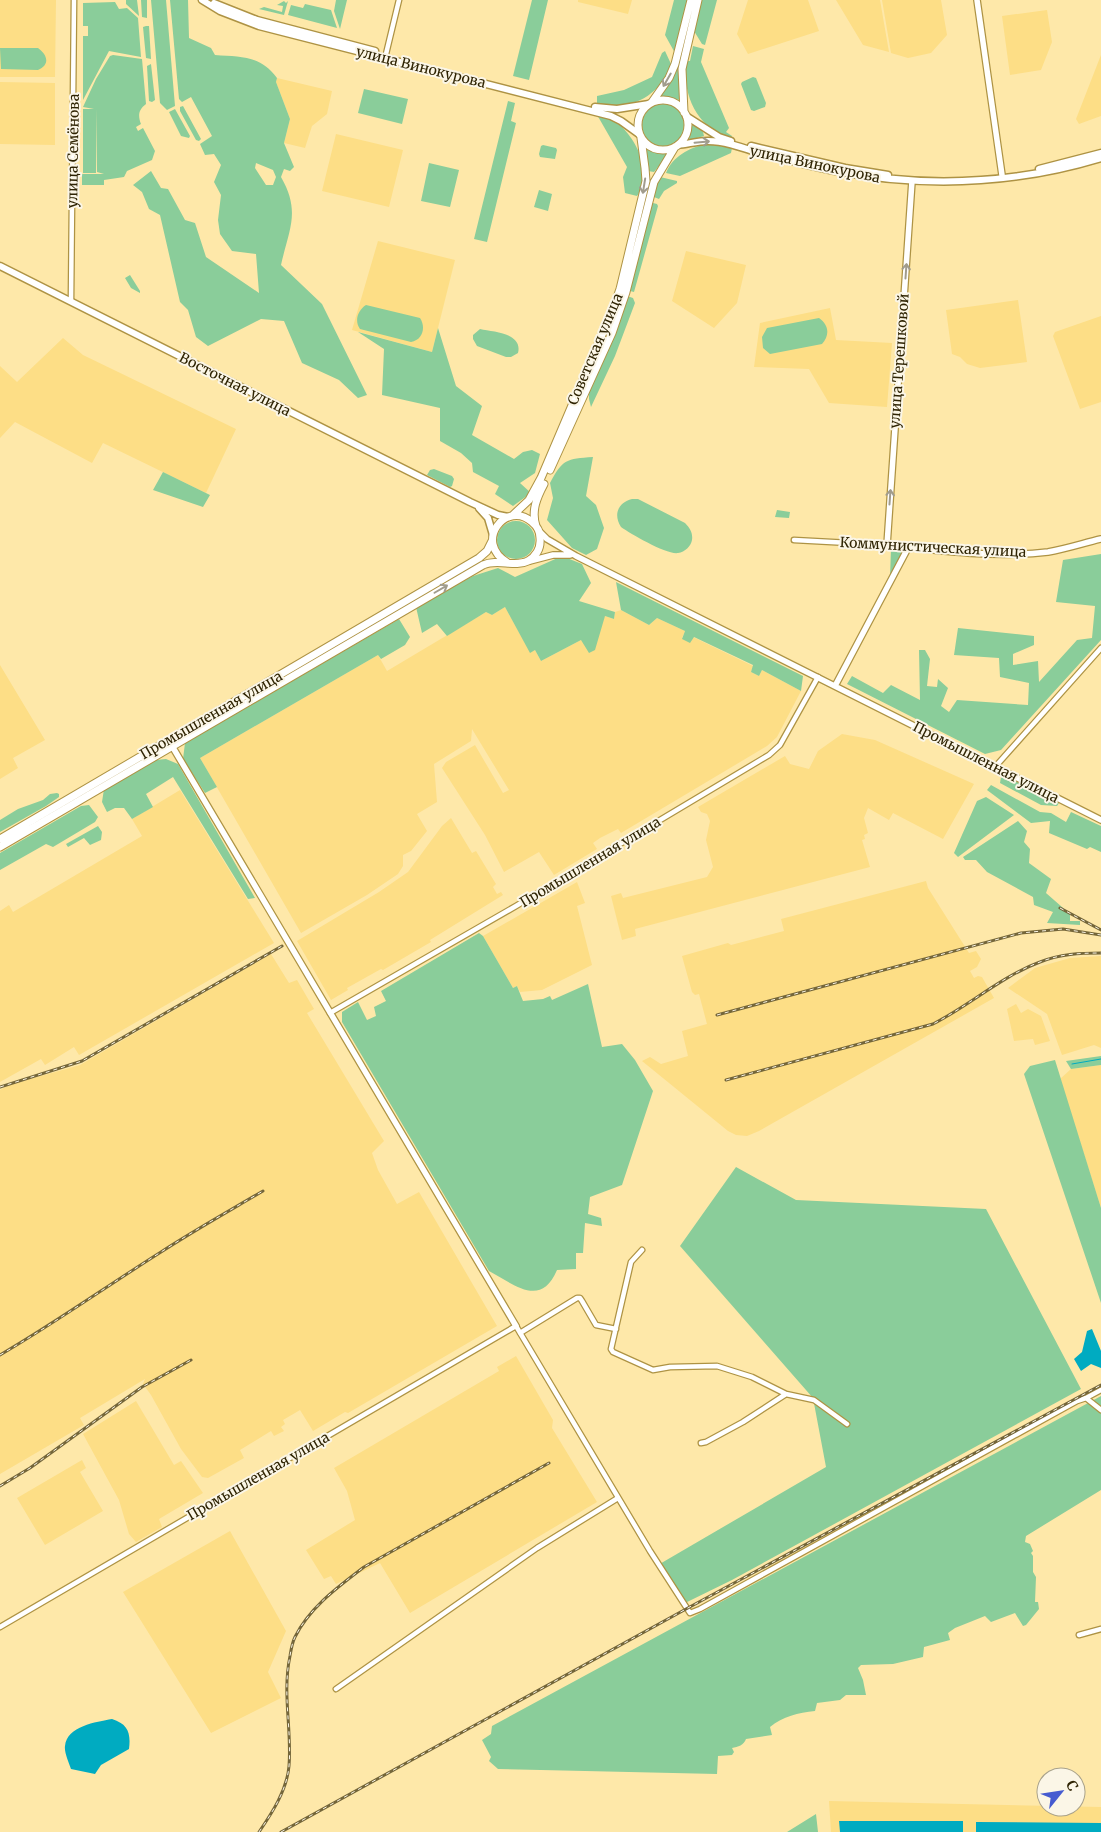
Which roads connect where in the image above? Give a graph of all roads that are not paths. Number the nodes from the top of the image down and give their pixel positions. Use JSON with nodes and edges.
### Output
{"nodes":[{"id":1,"x":74,"y":0,"type":"edge"},
{"id":2,"x":202,"y":0,"type":"edge"},
{"id":3,"x":209,"y":0,"type":"edge"},
{"id":4,"x":399,"y":0,"type":"edge"},
{"id":5,"x":691,"y":0,"type":"edge"},
{"id":6,"x":698,"y":0,"type":"edge"},
{"id":7,"x":977,"y":0,"type":"edge"},
{"id":8,"x":386,"y":56,"type":"junction"},
{"id":9,"x":453,"y":73,"type":"junction"},
{"id":10,"x":651,"y":103,"type":"junction"},
{"id":11,"x":685,"y":114,"type":"junction"},
{"id":12,"x":640,"y":136,"type":"junction"},
{"id":13,"x":676,"y":146,"type":"junction"},
{"id":14,"x":1100,"y":158,"type":"edge"},
{"id":15,"x":1002,"y":177,"type":"junction"},
{"id":16,"x":893,"y":178,"type":"junction"},
{"id":17,"x":912,"y":179,"type":"junction"},
{"id":18,"x":0,"y":266,"type":"edge"},
{"id":19,"x":71,"y":301,"type":"junction"},
{"id":20,"x":551,"y":463,"type":"junction"},
{"id":21,"x":543,"y":479,"type":"junction"},
{"id":22,"x":470,"y":502,"type":"junction"},
{"id":23,"x":510,"y":516,"type":"junction"},
{"id":24,"x":538,"y":528,"type":"junction"},
{"id":25,"x":492,"y":537,"type":"junction"},
{"id":26,"x":1101,"y":539,"type":"edge"},
{"id":27,"x":794,"y":540,"type":"dead end"},
{"id":28,"x":887,"y":545,"type":"junction"},
{"id":29,"x":908,"y":548,"type":"junction"},
{"id":30,"x":576,"y":556,"type":"junction"},
{"id":31,"x":526,"y":562,"type":"junction"},
{"id":32,"x":508,"y":563,"type":"junction"},
{"id":33,"x":398,"y":610,"type":"junction"},
{"id":34,"x":1101,"y":648,"type":"edge"},
{"id":35,"x":818,"y":677,"type":"junction"},
{"id":36,"x":835,"y":686,"type":"junction"},
{"id":37,"x":170,"y":743,"type":"junction"},
{"id":38,"x":160,"y":753,"type":"junction"},
{"id":39,"x":178,"y":756,"type":"junction"},
{"id":40,"x":995,"y":767,"type":"junction"},
{"id":41,"x":88,"y":792,"type":"junction"},
{"id":42,"x":1101,"y":820,"type":"edge"},
{"id":43,"x":0,"y":839,"type":"edge"},
{"id":44,"x":0,"y":847,"type":"edge"},
{"id":45,"x":330,"y":1013,"type":"junction"},
{"id":46,"x":642,"y":1250,"type":"dead end"},
{"id":47,"x":516,"y":1326,"type":"junction"},
{"id":48,"x":616,"y":1329,"type":"junction"},
{"id":49,"x":520,"y":1333,"type":"junction"},
{"id":50,"x":1101,"y":1390,"type":"edge"},
{"id":51,"x":786,"y":1394,"type":"junction"},
{"id":52,"x":1086,"y":1398,"type":"junction"},
{"id":53,"x":1101,"y":1410,"type":"edge"},
{"id":54,"x":848,"y":1424,"type":"dead end"},
{"id":55,"x":701,"y":1443,"type":"dead end"},
{"id":56,"x":618,"y":1498,"type":"junction"},
{"id":57,"x":0,"y":1627,"type":"edge"},
{"id":58,"x":1101,"y":1629,"type":"edge"},
{"id":59,"x":1079,"y":1635,"type":"dead end"},
{"id":60,"x":336,"y":1689,"type":"dead end"}],
"edges":[{"from":1,"to":19,"type":"street","name":"улица Семёнова"},
{"from":2,"to":8,"type":"main road","name":"улица Винокурова"},
{"from":3,"to":8,"type":"main road","name":"улица Винокурова"},
{"from":4,"to":8,"type":"street"},
{"from":5,"to":10,"type":"main road","one_way":true},
{"from":6,"to":11,"type":"main road"},
{"from":7,"to":15,"type":"street"},
{"from":8,"to":9,"type":"main road","name":"улица Винокурова"},
{"from":9,"to":10,"type":"main road","name":"улица Винокурова"},
{"from":9,"to":12,"type":"main road","name":"улица Винокурова"},
{"from":10,"to":11,"type":"main road"},
{"from":10,"to":12,"type":"main road"},
{"from":11,"to":13,"type":"main road"},
{"from":11,"to":16,"type":"main road","name":"улица Винокурова"},
{"from":12,"to":13,"type":"main road"},
{"from":12,"to":20,"type":"main road","name":"Советская улица","one_way":true},
{"from":13,"to":16,"type":"main road","name":"улица Винокурова","one_way":true},
{"from":13,"to":20,"type":"main road","name":"Советская улица"},
{"from":14,"to":15,"type":"main road","name":"улица Винокурова"},
{"from":15,"to":17,"type":"main road","name":"улица Винокурова"},
{"from":16,"to":17,"type":"main road","name":"улица Винокурова"},
{"from":28,"to":17,"type":"street","name":"улица Терешковой","one_way":true},
{"from":18,"to":19,"type":"main road","name":"Восточная улица"},
{"from":19,"to":22,"type":"main road","name":"Восточная улица"},
{"from":20,"to":21,"type":"main road","name":"Советская улица"},
{"from":21,"to":23,"type":"main road","name":"Советская улица"},
{"from":21,"to":24,"type":"main road","name":"Советская улица"},
{"from":22,"to":23,"type":"main road","name":"Восточная улица"},
{"from":22,"to":25,"type":"main road","name":"Восточная улица"},
{"from":23,"to":24,"type":"main road"},
{"from":23,"to":25,"type":"main road"},
{"from":24,"to":30,"type":"street","name":"Промышленная улица"},
{"from":24,"to":31,"type":"main road"},
{"from":25,"to":32,"type":"main road"},
{"from":25,"to":33,"type":"main road","name":"Промышленная улица"},
{"from":26,"to":29,"type":"street","name":"Коммунистическая улица"},
{"from":27,"to":28,"type":"street","name":"Коммунистическая улица"},
{"from":28,"to":29,"type":"street","name":"Коммунистическая улица"},
{"from":29,"to":36,"type":"street"},
{"from":30,"to":31,"type":"street","name":"Промышленная улица"},
{"from":30,"to":35,"type":"street","name":"Промышленная улица"},
{"from":31,"to":32,"type":"main road"},
{"from":33,"to":32,"type":"main road","name":"Промышленная улица","one_way":true},
{"from":33,"to":37,"type":"main road","name":"Промышленная улица"},
{"from":34,"to":40,"type":"street"},
{"from":35,"to":36,"type":"street","name":"Промышленная улица"},
{"from":35,"to":45,"type":"street","name":"Промышленная улица"},
{"from":36,"to":40,"type":"street","name":"Промышленная улица"},
{"from":37,"to":38,"type":"main road","name":"Промышленная улица"},
{"from":37,"to":39,"type":"street","name":"Промышленная улица"},
{"from":37,"to":41,"type":"main road","name":"Промышленная улица"},
{"from":38,"to":39,"type":"street"},
{"from":38,"to":41,"type":"main road","name":"Промышленная улица"},
{"from":39,"to":45,"type":"street","name":"Промышленная улица"},
{"from":40,"to":42,"type":"street","name":"Промышленная улица"},
{"from":41,"to":43,"type":"main road","name":"Промышленная улица"},
{"from":41,"to":44,"type":"main road","name":"Промышленная улица"},
{"from":45,"to":47,"type":"street","name":"Промышленная улица"},
{"from":46,"to":48,"type":"street"},
{"from":47,"to":49,"type":"street","name":"Промышленная улица"},
{"from":47,"to":57,"type":"street","name":"Промышленная улица"},
{"from":48,"to":49,"type":"street"},
{"from":48,"to":51,"type":"street"},
{"from":49,"to":56,"type":"street","name":"Промышленная улица"},
{"from":50,"to":52,"type":"street","name":"Промышленная улица"},
{"from":51,"to":54,"type":"street"},
{"from":51,"to":55,"type":"street"},
{"from":52,"to":53,"type":"street"},
{"from":52,"to":56,"type":"street","name":"Промышленная улица"},
{"from":56,"to":60,"type":"street"},
{"from":58,"to":59,"type":"street"}]}
